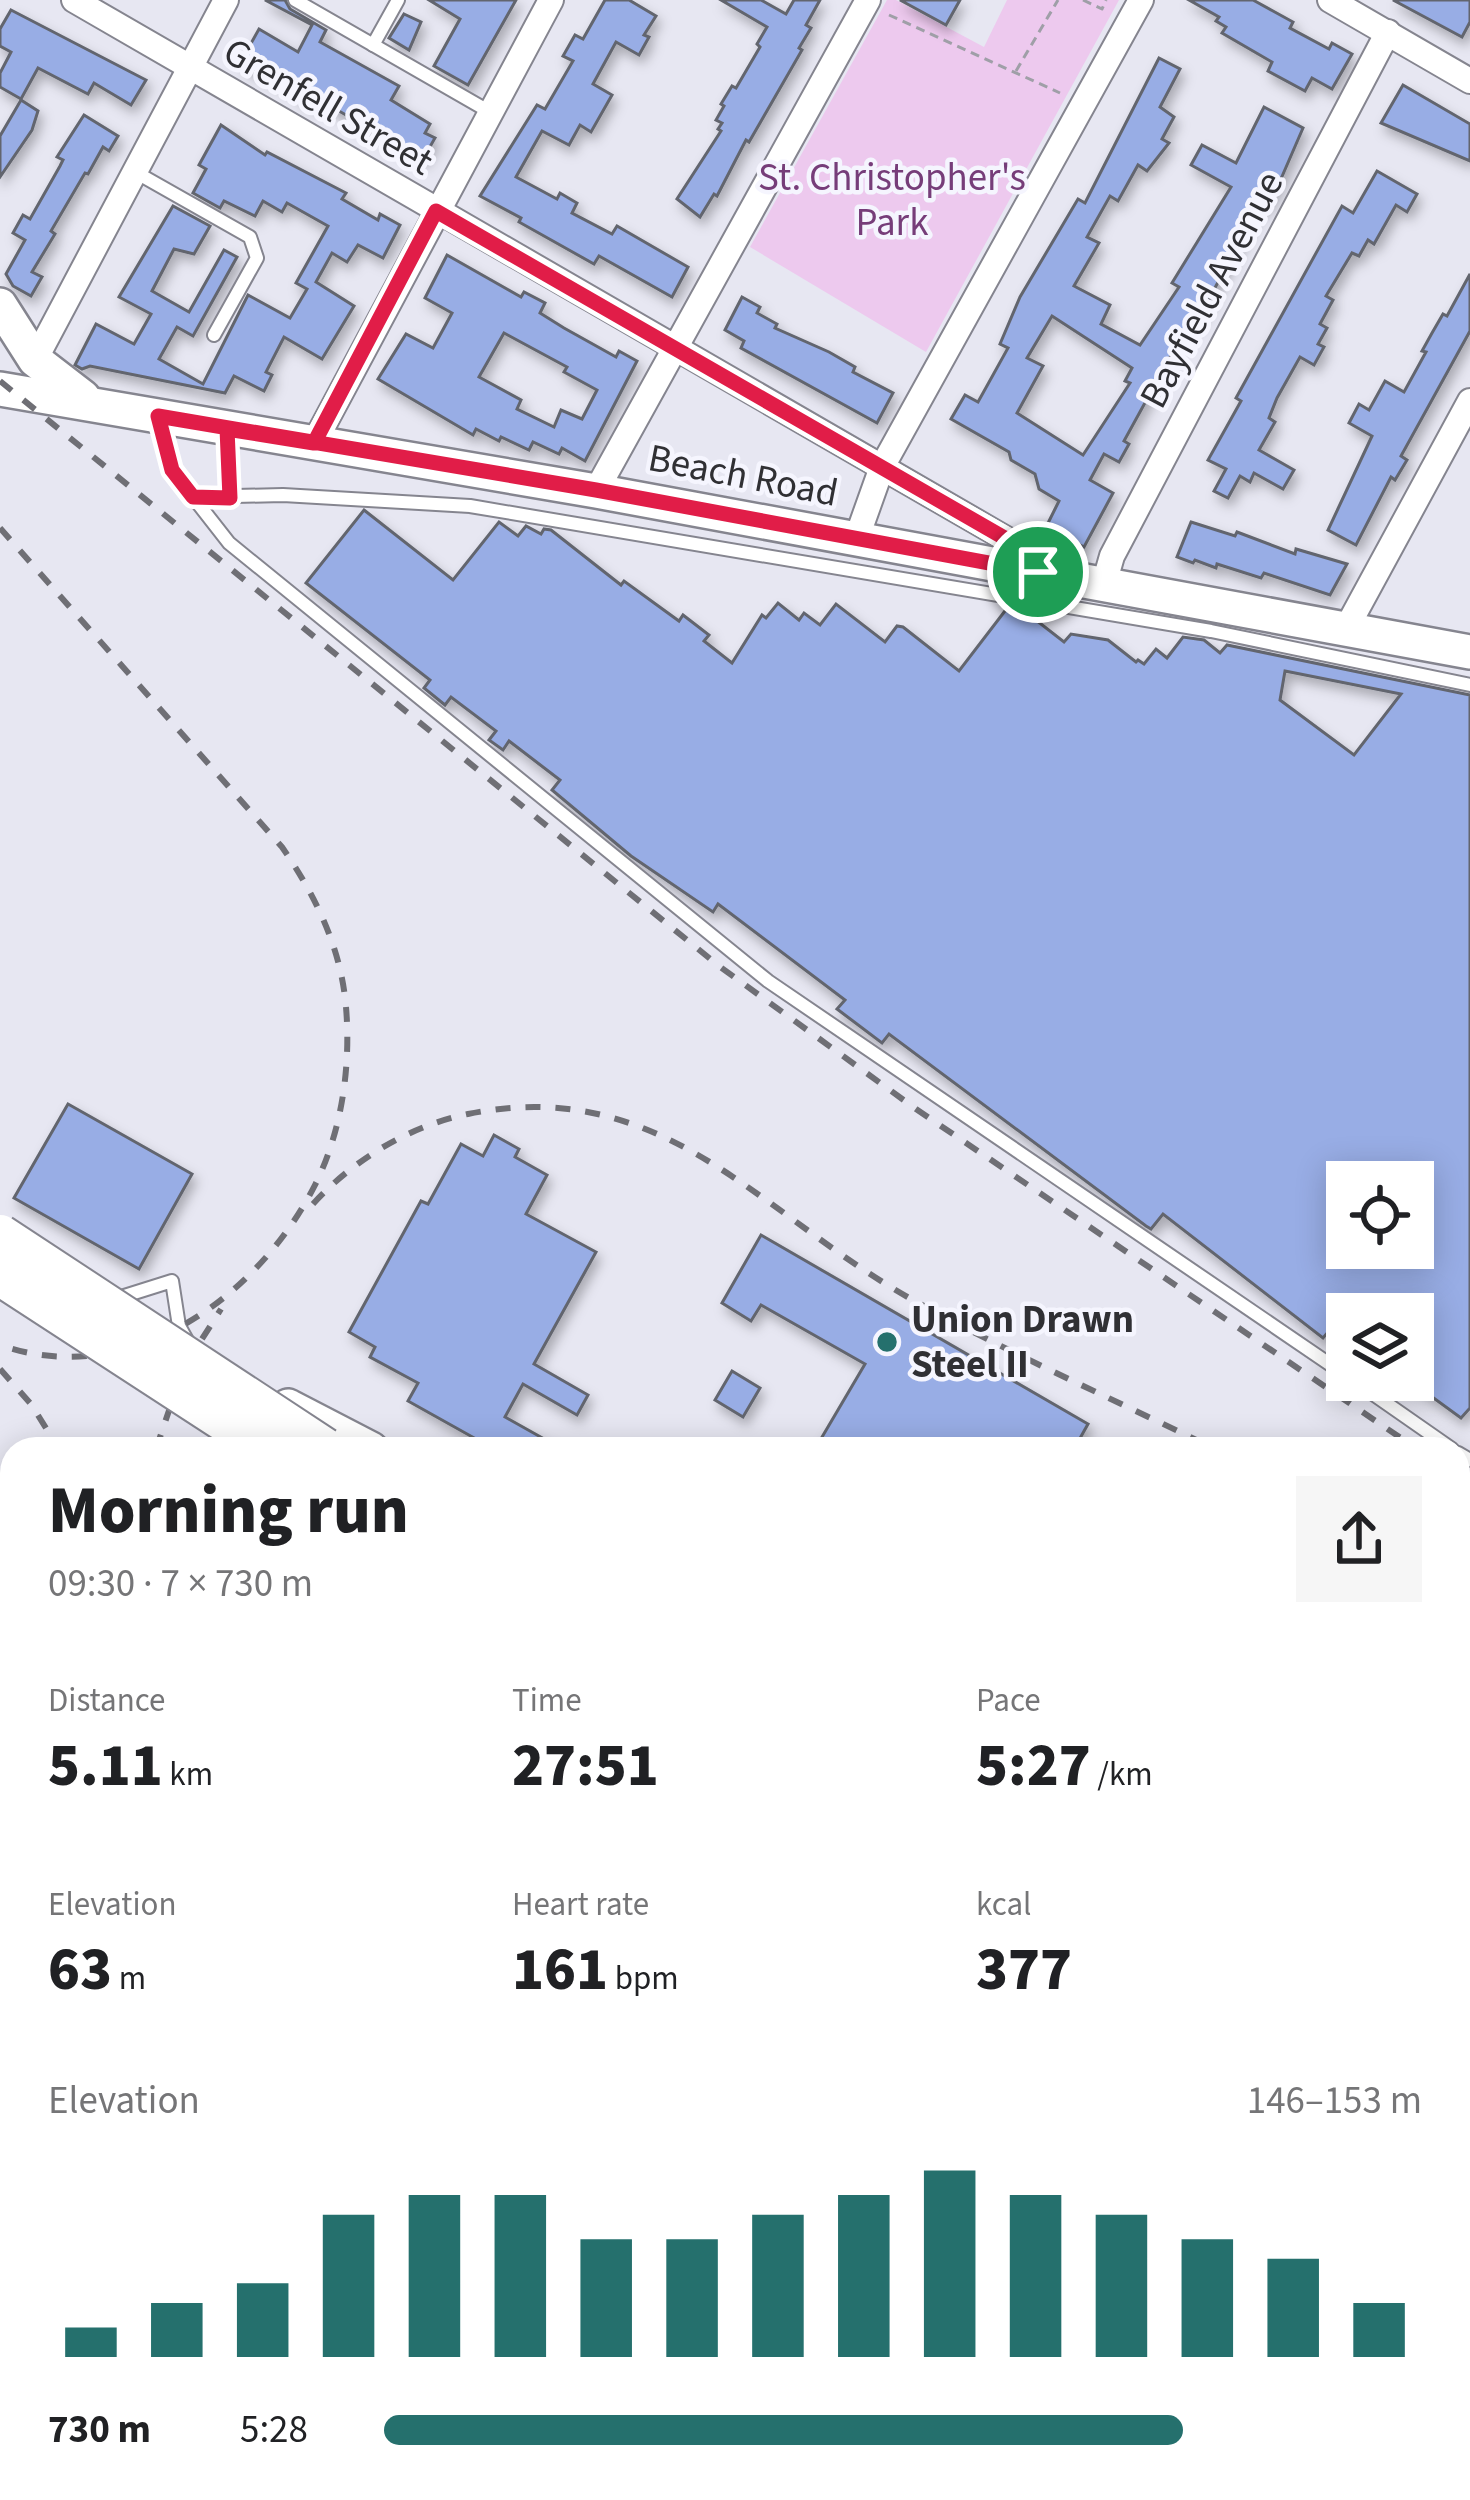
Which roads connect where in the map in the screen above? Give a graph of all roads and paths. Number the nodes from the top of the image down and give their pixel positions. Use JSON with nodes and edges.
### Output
{"nodes":[{"id":1,"x":74,"y":0,"type":"edge"},
{"id":2,"x":226,"y":0,"type":"edge"},
{"id":3,"x":295,"y":0,"type":"edge"},
{"id":4,"x":398,"y":0,"type":"edge"},
{"id":5,"x":551,"y":0,"type":"edge"},
{"id":6,"x":1058,"y":0,"type":"edge"},
{"id":7,"x":1083,"y":0,"type":"edge"},
{"id":8,"x":1106,"y":0,"type":"edge"},
{"id":9,"x":1141,"y":0,"type":"edge"},
{"id":10,"x":1330,"y":0,"type":"edge"},
{"id":11,"x":866,"y":2,"type":"edge"},
{"id":12,"x":1388,"y":32,"type":"junction"},
{"id":13,"x":373,"y":45,"type":"junction"},
{"id":14,"x":189,"y":69,"type":"junction"},
{"id":15,"x":1015,"y":72,"type":"junction"},
{"id":16,"x":1470,"y":81,"type":"edge"},
{"id":17,"x":1084,"y":104,"type":"junction"},
{"id":18,"x":490,"y":112,"type":"junction"},
{"id":19,"x":136,"y":173,"type":"junction"},
{"id":20,"x":436,"y":211,"type":"junction"},
{"id":21,"x":0,"y":305,"type":"edge"},
{"id":22,"x":0,"y":334,"type":"edge"},
{"id":23,"x":214,"y":334,"type":"dead end"},
{"id":24,"x":675,"y":346,"type":"junction"},
{"id":25,"x":35,"y":360,"type":"junction"},
{"id":26,"x":0,"y":389,"type":"edge"},
{"id":27,"x":1470,"y":401,"type":"edge"},
{"id":28,"x":94,"y":404,"type":"junction"},
{"id":29,"x":158,"y":416,"type":"junction"},
{"id":30,"x":227,"y":429,"type":"junction"},
{"id":31,"x":314,"y":443,"type":"junction"},
{"id":32,"x":882,"y":467,"type":"junction"},
{"id":33,"x":596,"y":490,"type":"junction"},
{"id":34,"x":193,"y":497,"type":"junction"},
{"id":35,"x":230,"y":498,"type":"junction"},
{"id":36,"x":856,"y":540,"type":"junction"},
{"id":37,"x":1038,"y":572,"type":"junction"},
{"id":38,"x":1104,"y":584,"type":"junction"},
{"id":39,"x":1346,"y":629,"type":"junction"},
{"id":40,"x":1470,"y":652,"type":"edge"},
{"id":41,"x":1470,"y":685,"type":"edge"},
{"id":42,"x":0,"y":1235,"type":"edge"},
{"id":43,"x":0,"y":1272,"type":"edge"},
{"id":44,"x":99,"y":1298,"type":"junction"},
{"id":45,"x":1326,"y":1362,"type":"edge"},
{"id":46,"x":208,"y":1366,"type":"junction"},
{"id":47,"x":1383,"y":1401,"type":"edge"},
{"id":48,"x":232,"y":1437,"type":"edge"},
{"id":49,"x":251,"y":1437,"type":"edge"},
{"id":50,"x":306,"y":1437,"type":"edge"},
{"id":51,"x":347,"y":1437,"type":"edge"},
{"id":52,"x":1435,"y":1437,"type":"edge"}],
"edges":[{"from":1,"to":14,"type":"street","name":"Grenfell Street"},
{"from":2,"to":14,"type":"street"},
{"from":3,"to":13,"type":"lane"},
{"from":4,"to":13,"type":"lane"},
{"from":5,"to":18,"type":"street"},
{"from":6,"to":15,"type":"path"},
{"from":7,"to":8,"type":"path"},
{"from":9,"to":17,"type":"street"},
{"from":10,"to":12,"type":"street"},
{"from":11,"to":15,"type":"path"},
{"from":11,"to":24,"type":"street"},
{"from":12,"to":16,"type":"street"},
{"from":12,"to":38,"type":"street","name":"Bayfield Avenue"},
{"from":13,"to":18,"type":"lane"},
{"from":14,"to":19,"type":"street"},
{"from":14,"to":20,"type":"street","name":"Grenfell Street"},
{"from":15,"to":17,"type":"path"},
{"from":17,"to":32,"type":"street"},
{"from":18,"to":20,"type":"street"},
{"from":19,"to":23,"type":"lane"},
{"from":19,"to":25,"type":"street"},
{"from":20,"to":24,"type":"street","name":"Grenfell Street"},
{"from":20,"to":31,"type":"street"},
{"from":21,"to":25,"type":"street"},
{"from":22,"to":25,"type":"street"},
{"from":24,"to":32,"type":"street","name":"Grenfell Street"},
{"from":24,"to":33,"type":"street"},
{"from":25,"to":28,"type":"street"},
{"from":26,"to":28,"type":"street","name":"Beach Road"},
{"from":27,"to":39,"type":"street"},
{"from":28,"to":29,"type":"street","name":"Beach Road"},
{"from":29,"to":30,"type":"street","name":"Beach Road"},
{"from":29,"to":34,"type":"lane"},
{"from":30,"to":31,"type":"street","name":"Beach Road"},
{"from":30,"to":35,"type":"lane"},
{"from":31,"to":33,"type":"street","name":"Beach Road"},
{"from":32,"to":36,"type":"street"},
{"from":32,"to":37,"type":"street","name":"Grenfell Street"},
{"from":33,"to":36,"type":"street","name":"Beach Road"},
{"from":34,"to":35,"type":"lane"},
{"from":34,"to":45,"type":"lane"},
{"from":35,"to":41,"type":"lane"},
{"from":36,"to":37,"type":"street","name":"Beach Road"},
{"from":37,"to":38,"type":"street","name":"Beach Road"},
{"from":38,"to":39,"type":"street","name":"Beach Road"},
{"from":39,"to":40,"type":"street","name":"Beach Road"},
{"from":42,"to":44,"type":"street"},
{"from":42,"to":50,"type":"highway","bridge":true},
{"from":43,"to":48,"type":"street"},
{"from":43,"to":49,"type":"highway","bridge":true},
{"from":44,"to":46,"type":"street"},
{"from":44,"to":46,"type":"lane"},
{"from":46,"to":51,"type":"street"},
{"from":47,"to":52,"type":"lane"}]}
